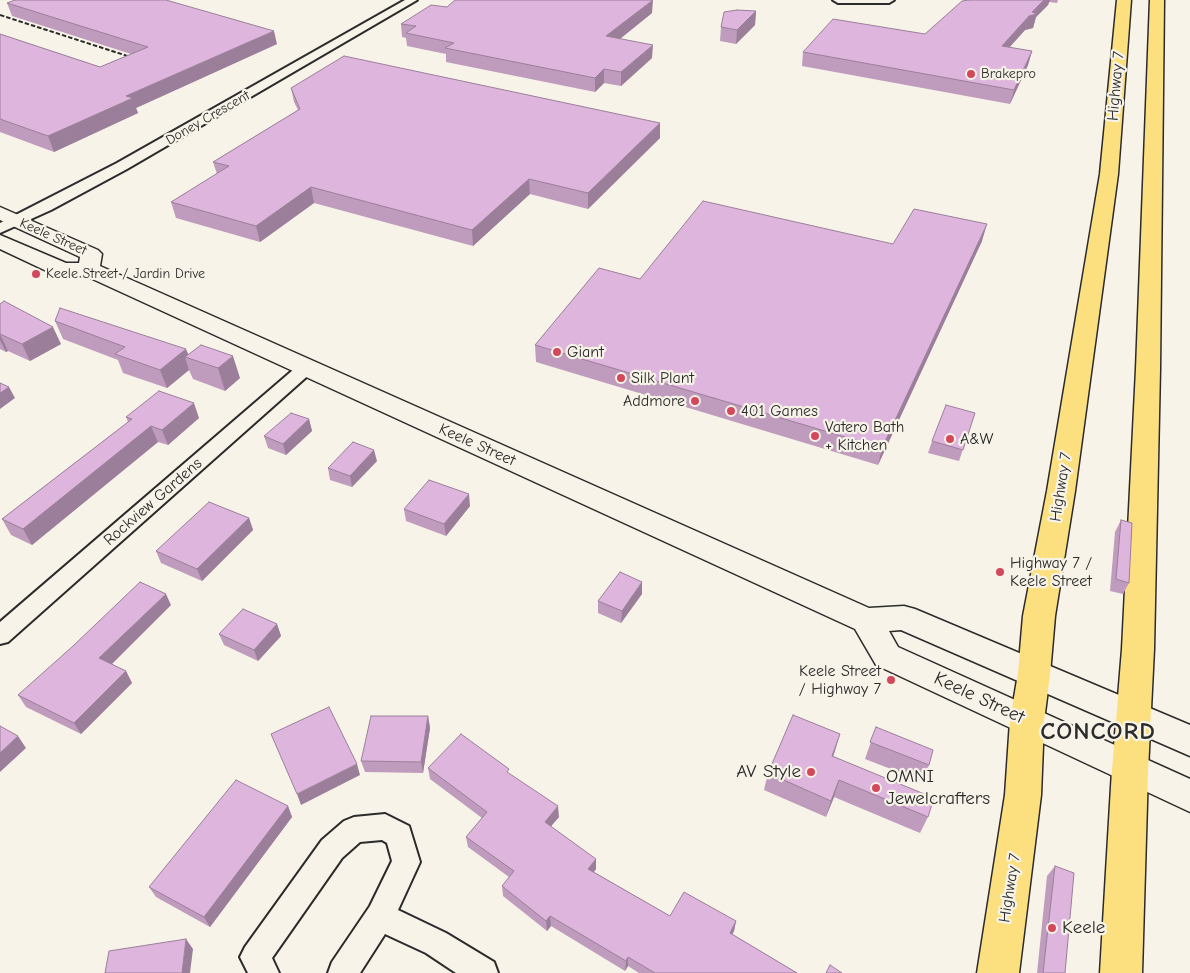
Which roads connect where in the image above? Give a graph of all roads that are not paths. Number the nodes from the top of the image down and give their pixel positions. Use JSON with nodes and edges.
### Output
{"nodes":[{"id":1,"x":412,"y":0,"type":"edge"},
{"id":2,"x":838,"y":0,"type":"edge"},
{"id":3,"x":889,"y":0,"type":"edge"},
{"id":4,"x":1124,"y":0,"type":"edge"},
{"id":5,"x":1157,"y":0,"type":"edge"},
{"id":6,"x":6,"y":221,"type":"edge"},
{"id":7,"x":0,"y":241,"type":"edge"},
{"id":8,"x":90,"y":269,"type":"junction"},
{"id":9,"x":306,"y":368,"type":"junction"},
{"id":10,"x":866,"y":620,"type":"junction"},
{"id":11,"x":0,"y":635,"type":"edge"},
{"id":12,"x":1034,"y":674,"type":"junction"},
{"id":13,"x":1134,"y":717,"type":"junction"},
{"id":14,"x":1027,"y":721,"type":"junction"},
{"id":15,"x":1190,"y":741,"type":"edge"},
{"id":16,"x":1130,"y":770,"type":"junction"},
{"id":17,"x":1190,"y":796,"type":"edge"},
{"id":18,"x":380,"y":916,"type":"junction"},
{"id":19,"x":264,"y":973,"type":"edge"},
{"id":20,"x":343,"y":973,"type":"edge"},
{"id":21,"x":483,"y":973,"type":"edge"},
{"id":22,"x":998,"y":973,"type":"edge"},
{"id":23,"x":1121,"y":973,"type":"edge"}],
"edges":[{"from":1,"to":6,"type":"street","name":"Doney Crescent"},
{"from":2,"to":3,"type":"street"},
{"from":4,"to":12,"type":"main road","name":"Highway 7"},
{"from":5,"to":13,"type":"main road"},
{"from":6,"to":8,"type":"main road","name":"Keele Street"},
{"from":7,"to":8,"type":"main road","name":"Keele Street"},
{"from":8,"to":9,"type":"main road","name":"Keele Street"},
{"from":9,"to":10,"type":"main road","name":"Keele Street"},
{"from":9,"to":11,"type":"street","name":"Rockview Gardens"},
{"from":10,"to":12,"type":"main road","name":"Keele Street"},
{"from":10,"to":14,"type":"main road","name":"Keele Street"},
{"from":12,"to":13,"type":"main road","name":"Keele Street"},
{"from":12,"to":14,"type":"main road","name":"Highway 7"},
{"from":13,"to":15,"type":"main road","name":"Keele Street"},
{"from":13,"to":16,"type":"main road"},
{"from":14,"to":16,"type":"main road","name":"Keele Street"},
{"from":14,"to":22,"type":"main road","name":"Highway 7"},
{"from":16,"to":17,"type":"main road","name":"Keele Street"},
{"from":16,"to":23,"type":"main road"},
{"from":18,"to":19,"type":"street"},
{"from":18,"to":20,"type":"street"},
{"from":18,"to":21,"type":"street"}]}
